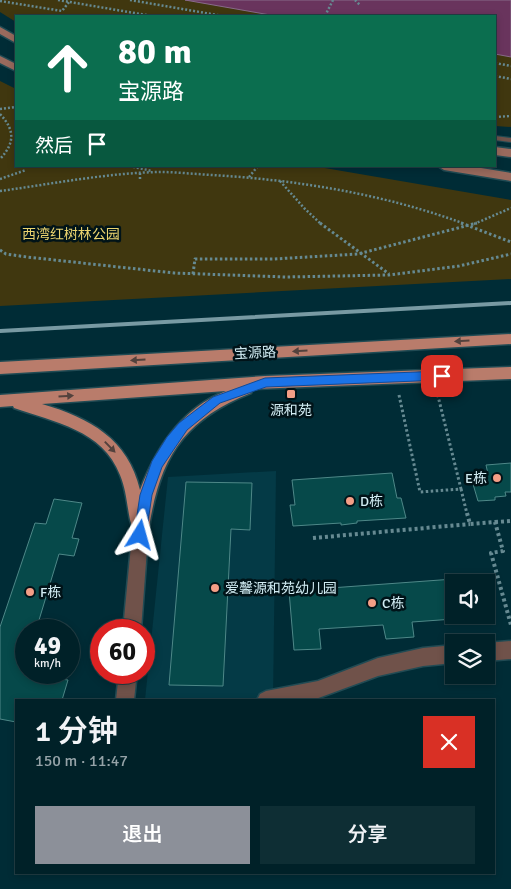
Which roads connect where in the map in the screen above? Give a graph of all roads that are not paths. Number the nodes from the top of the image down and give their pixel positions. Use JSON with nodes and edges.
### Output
{"nodes":[{"id":1,"x":0,"y":30,"type":"edge"},
{"id":2,"x":15,"y":39,"type":"edge"},
{"id":3,"x":0,"y":59,"type":"edge"},
{"id":4,"x":15,"y":67,"type":"edge"},
{"id":5,"x":496,"y":138,"type":"edge"},
{"id":6,"x":511,"y":140,"type":"edge"},
{"id":7,"x":496,"y":151,"type":"edge"},
{"id":8,"x":511,"y":153,"type":"edge"},
{"id":9,"x":450,"y":167,"type":"edge"},
{"id":10,"x":511,"y":177,"type":"edge"},
{"id":11,"x":507,"y":341,"type":"edge"},
{"id":12,"x":0,"y":368,"type":"edge"},
{"id":13,"x":507,"y":372,"type":"edge"},
{"id":14,"x":265,"y":382,"type":"junction"},
{"id":15,"x":2,"y":400,"type":"edge"},
{"id":16,"x":140,"y":535,"type":"junction"},
{"id":17,"x":133,"y":619,"type":"edge"},
{"id":18,"x":511,"y":650,"type":"edge"},
{"id":19,"x":495,"y":651,"type":"edge"},
{"id":20,"x":445,"y":655,"type":"edge"},
{"id":21,"x":127,"y":684,"type":"edge"},
{"id":22,"x":125,"y":699,"type":"edge"},
{"id":23,"x":271,"y":699,"type":"edge"}],
"edges":[{"from":1,"to":2,"type":"main road"},
{"from":3,"to":4,"type":"main road"},
{"from":5,"to":6,"type":"lane"},
{"from":7,"to":8,"type":"main road"},
{"from":9,"to":10,"type":"main road"},
{"from":11,"to":12,"type":"main road","name":"宝源路","one_way":true},
{"from":13,"to":14,"type":"main road"},
{"from":15,"to":14,"type":"main road","one_way":true},
{"from":14,"to":16,"type":"main road"},
{"from":15,"to":16,"type":"main road","one_way":true},
{"from":16,"to":17,"type":"street"},
{"from":18,"to":19,"type":"street"},
{"from":20,"to":23,"type":"street"},
{"from":21,"to":22,"type":"street"}]}
